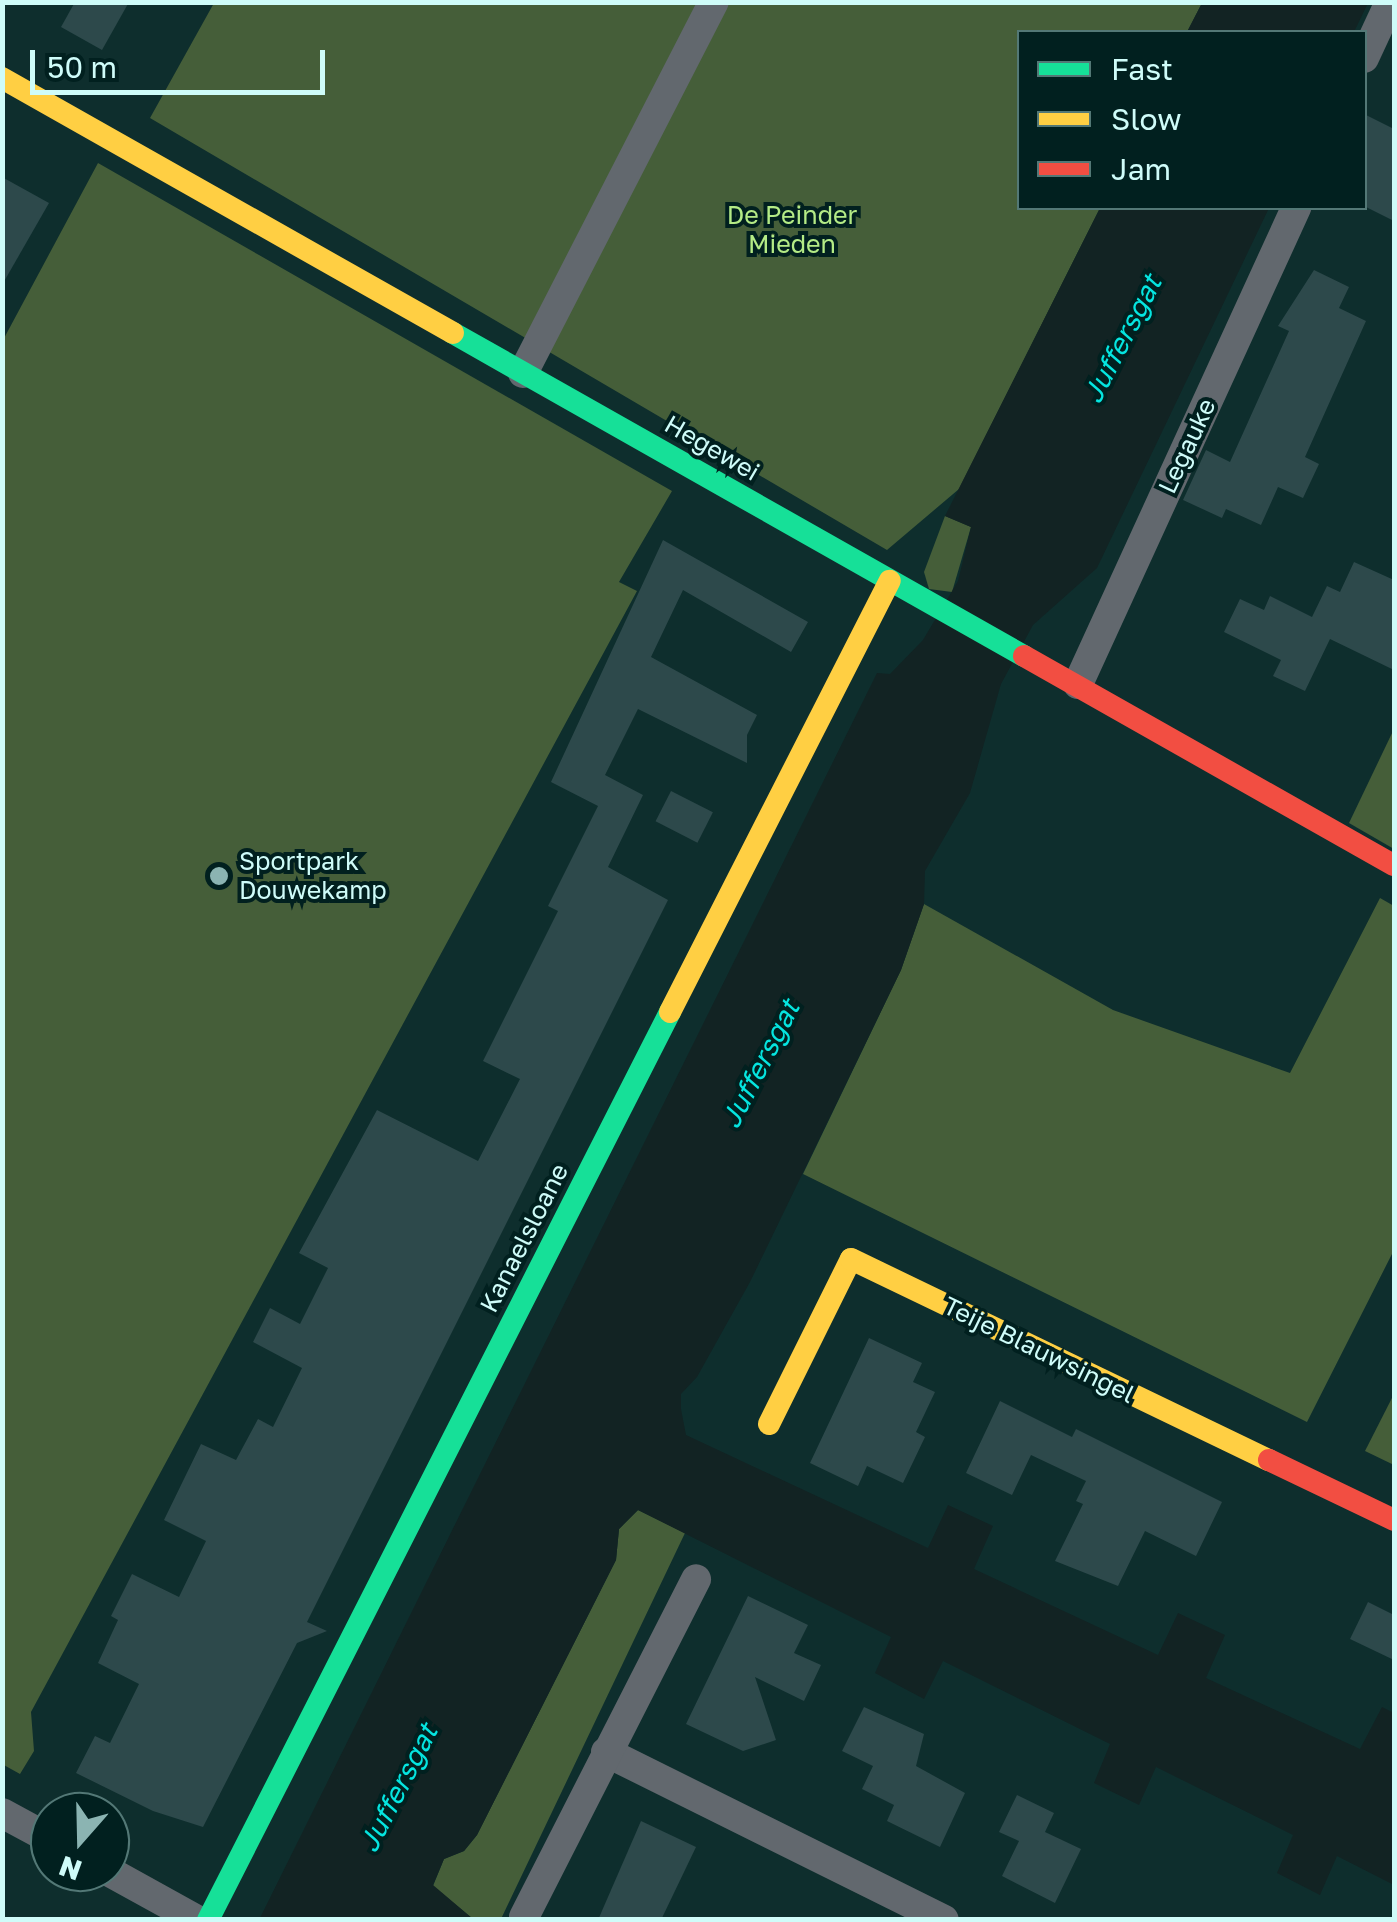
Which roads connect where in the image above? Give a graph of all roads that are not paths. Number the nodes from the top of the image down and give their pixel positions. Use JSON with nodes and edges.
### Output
{"nodes":[{"id":1,"x":714,"y":2,"type":"edge"},
{"id":2,"x":1390,"y":2,"type":"edge"},
{"id":3,"x":1367,"y":52,"type":"edge"},
{"id":4,"x":2,"y":78,"type":"edge"},
{"id":5,"x":1295,"y":210,"type":"edge"},
{"id":6,"x":523,"y":372,"type":"junction"},
{"id":7,"x":890,"y":581,"type":"junction"},
{"id":8,"x":1078,"y":684,"type":"junction"},
{"id":9,"x":1394,"y":865,"type":"edge"},
{"id":10,"x":769,"y":1424,"type":"dead end"},
{"id":11,"x":1394,"y":1520,"type":"edge"},
{"id":12,"x":696,"y":1579,"type":"dead end"},
{"id":13,"x":606,"y":1752,"type":"junction"},
{"id":14,"x":2,"y":1813,"type":"edge"},
{"id":15,"x":30,"y":1828,"type":"edge"},
{"id":16,"x":130,"y":1883,"type":"edge"},
{"id":17,"x":524,"y":1917,"type":"dead end"},
{"id":18,"x":197,"y":1920,"type":"edge"},
{"id":19,"x":208,"y":1920,"type":"edge"},
{"id":20,"x":944,"y":1920,"type":"edge"}],
"edges":[{"from":1,"to":6,"type":"street"},
{"from":2,"to":3,"type":"street"},
{"from":4,"to":6,"type":"street","name":"Hegewei"},
{"from":5,"to":8,"type":"street","name":"Legauke"},
{"from":6,"to":7,"type":"street","name":"Hegewei"},
{"from":7,"to":8,"type":"street","name":"Hegewei"},
{"from":7,"to":19,"type":"street","name":"Kanaelsloane"},
{"from":8,"to":9,"type":"street","name":"Hegewei"},
{"from":10,"to":11,"type":"street","name":"Teije Blauwsingel"},
{"from":12,"to":13,"type":"street"},
{"from":13,"to":17,"type":"street"},
{"from":13,"to":20,"type":"street"},
{"from":14,"to":15,"type":"street"},
{"from":16,"to":18,"type":"street"}]}
